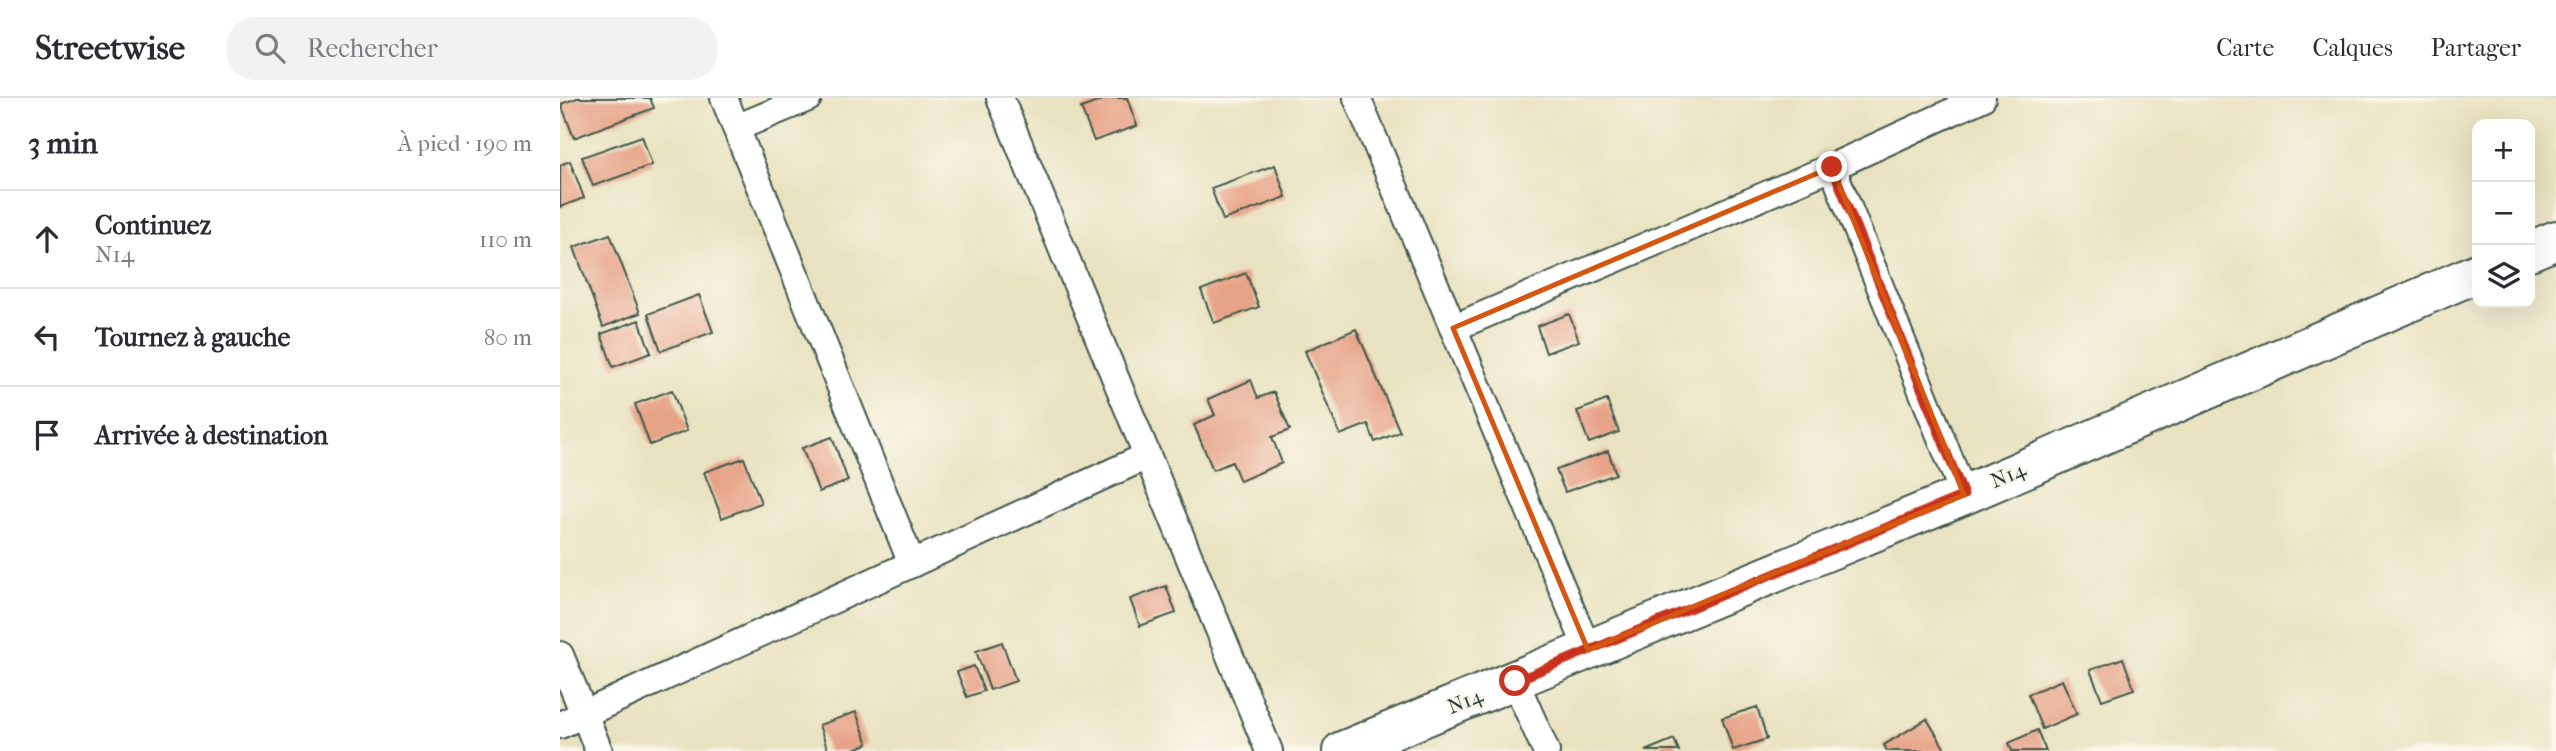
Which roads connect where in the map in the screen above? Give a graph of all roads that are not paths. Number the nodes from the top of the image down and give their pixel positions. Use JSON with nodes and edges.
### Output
{"nodes":[{"id":1,"x":724,"y":98,"type":"edge"},
{"id":2,"x":808,"y":98,"type":"edge"},
{"id":3,"x":1000,"y":98,"type":"edge"},
{"id":4,"x":1357,"y":98,"type":"edge"},
{"id":5,"x":1982,"y":98,"type":"edge"},
{"id":6,"x":736,"y":128,"type":"junction"},
{"id":7,"x":1832,"y":167,"type":"junction"},
{"id":8,"x":2556,"y":240,"type":"edge"},
{"id":9,"x":2535,"y":249,"type":"edge"},
{"id":10,"x":2472,"y":275,"type":"edge"},
{"id":11,"x":1453,"y":327,"type":"junction"},
{"id":12,"x":1147,"y":456,"type":"junction"},
{"id":13,"x":1964,"y":495,"type":"junction"},
{"id":14,"x":912,"y":564,"type":"junction"},
{"id":15,"x":1588,"y":650,"type":"junction"},
{"id":16,"x":560,"y":654,"type":"edge"},
{"id":17,"x":1515,"y":681,"type":"junction"},
{"id":18,"x":572,"y":720,"type":"edge"},
{"id":19,"x":599,"y":751,"type":"edge"},
{"id":20,"x":1269,"y":751,"type":"edge"},
{"id":21,"x":1342,"y":751,"type":"edge"},
{"id":22,"x":1546,"y":751,"type":"edge"}],
"edges":[{"from":1,"to":6,"type":"street"},
{"from":2,"to":6,"type":"street"},
{"from":3,"to":12,"type":"street"},
{"from":4,"to":11,"type":"street"},
{"from":5,"to":7,"type":"street"},
{"from":6,"to":14,"type":"street"},
{"from":7,"to":11,"type":"street"},
{"from":7,"to":13,"type":"street"},
{"from":8,"to":9,"type":"main road"},
{"from":10,"to":13,"type":"main road","name":"N14"},
{"from":11,"to":15,"type":"street"},
{"from":12,"to":14,"type":"street"},
{"from":12,"to":20,"type":"street"},
{"from":13,"to":15,"type":"main road","name":"N14"},
{"from":14,"to":18,"type":"street"},
{"from":15,"to":17,"type":"main road","name":"N14"},
{"from":16,"to":18,"type":"street"},
{"from":17,"to":21,"type":"main road","name":"N14"},
{"from":17,"to":22,"type":"street"},
{"from":18,"to":19,"type":"street"}]}
